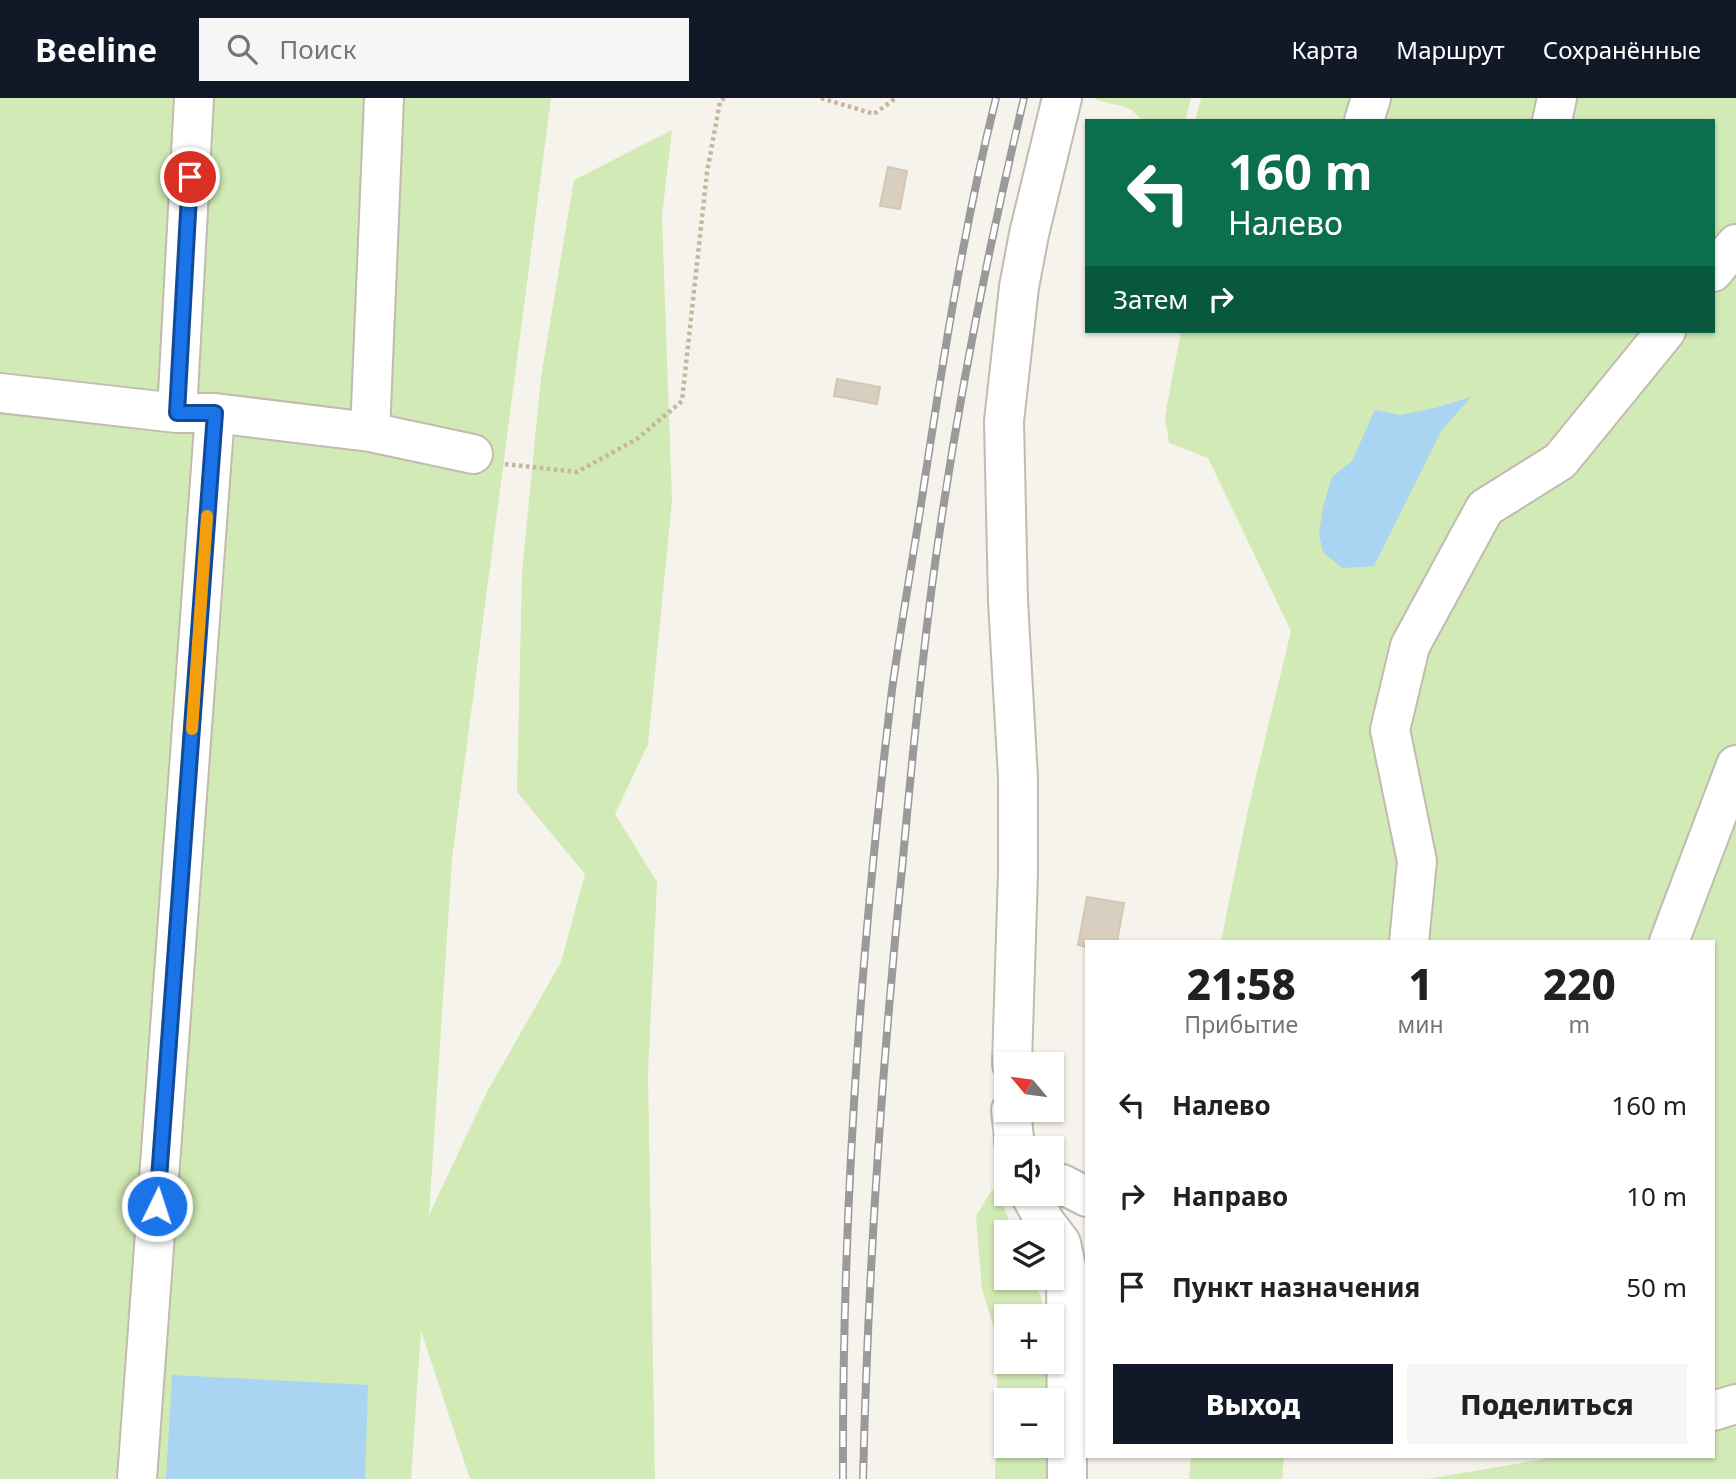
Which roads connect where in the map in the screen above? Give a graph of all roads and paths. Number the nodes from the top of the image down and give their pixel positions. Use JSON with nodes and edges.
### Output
{"nodes":[{"id":1,"x":194,"y":98,"type":"edge"},
{"id":2,"x":384,"y":98,"type":"edge"},
{"id":3,"x":724,"y":98,"type":"edge"},
{"id":4,"x":821,"y":98,"type":"edge"},
{"id":5,"x":896,"y":98,"type":"edge"},
{"id":6,"x":1062,"y":98,"type":"edge"},
{"id":7,"x":1371,"y":98,"type":"edge"},
{"id":8,"x":1557,"y":98,"type":"edge"},
{"id":9,"x":1365,"y":119,"type":"edge"},
{"id":10,"x":1552,"y":119,"type":"edge"},
{"id":11,"x":1736,"y":244,"type":"edge"},
{"id":12,"x":1715,"y":270,"type":"edge"},
{"id":13,"x":1664,"y":333,"type":"edge"},
{"id":14,"x":0,"y":393,"type":"edge"},
{"id":15,"x":177,"y":413,"type":"junction"},
{"id":16,"x":215,"y":413,"type":"junction"},
{"id":17,"x":370,"y":432,"type":"junction"},
{"id":18,"x":473,"y":454,"type":"joint"},
{"id":19,"x":1736,"y":765,"type":"edge"},
{"id":20,"x":1409,"y":940,"type":"edge"},
{"id":21,"x":1670,"y":940,"type":"edge"},
{"id":22,"x":1012,"y":1052,"type":"edge"},
{"id":23,"x":1052,"y":1206,"type":"edge"},
{"id":24,"x":1736,"y":1404,"type":"edge"},
{"id":25,"x":1715,"y":1410,"type":"edge"},
{"id":26,"x":137,"y":1479,"type":"edge"},
{"id":27,"x":1067,"y":1479,"type":"edge"}],
"edges":[{"from":1,"to":15,"type":"lane"},
{"from":2,"to":17,"type":"lane"},
{"from":3,"to":18,"type":"path"},
{"from":4,"to":5,"type":"path"},
{"from":6,"to":22,"type":"lane"},
{"from":7,"to":9,"type":"lane"},
{"from":8,"to":10,"type":"lane"},
{"from":11,"to":12,"type":"lane"},
{"from":13,"to":20,"type":"lane"},
{"from":14,"to":15,"type":"lane"},
{"from":15,"to":16,"type":"lane"},
{"from":16,"to":17,"type":"lane"},
{"from":16,"to":26,"type":"lane"},
{"from":17,"to":18,"type":"lane"},
{"from":19,"to":21,"type":"lane"},
{"from":23,"to":27,"type":"lane"},
{"from":24,"to":25,"type":"lane"}]}
